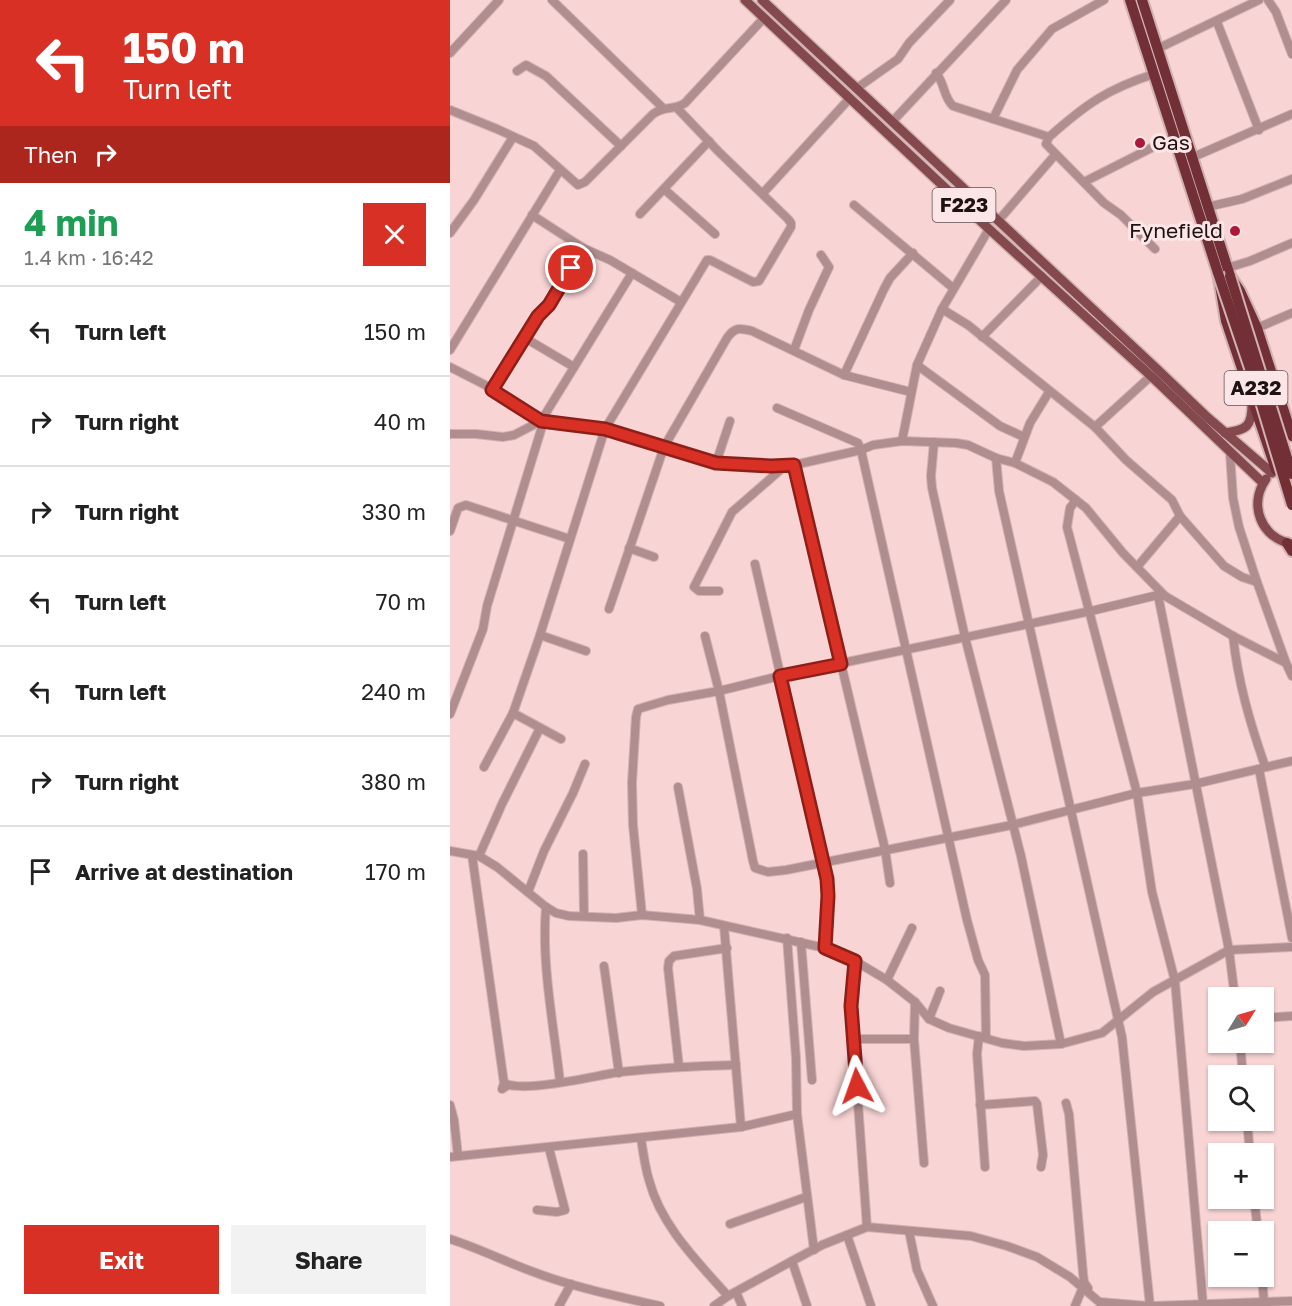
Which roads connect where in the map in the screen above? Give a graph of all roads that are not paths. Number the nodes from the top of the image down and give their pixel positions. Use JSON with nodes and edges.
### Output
{"nodes":[{"id":1,"x":499,"y":0,"type":"edge"},
{"id":2,"x":552,"y":0,"type":"edge"},
{"id":3,"x":745,"y":0,"type":"edge"},
{"id":4,"x":762,"y":0,"type":"edge"},
{"id":5,"x":950,"y":0,"type":"edge"},
{"id":6,"x":1006,"y":0,"type":"edge"},
{"id":7,"x":1104,"y":0,"type":"edge"},
{"id":8,"x":1130,"y":0,"type":"edge"},
{"id":9,"x":1142,"y":0,"type":"edge"},
{"id":10,"x":1259,"y":0,"type":"edge"},
{"id":11,"x":1269,"y":0,"type":"edge"},
{"id":12,"x":765,"y":18,"type":"junction"},
{"id":13,"x":1217,"y":22,"type":"junction"},
{"id":14,"x":1157,"y":49,"type":"junction"},
{"id":15,"x":450,"y":53,"type":"edge"},
{"id":16,"x":1292,"y":54,"type":"edge"},
{"id":17,"x":517,"y":71,"type":"dead end"},
{"id":18,"x":936,"y":74,"type":"junction"},
{"id":19,"x":1154,"y":74,"type":"junction"},
{"id":20,"x":857,"y":88,"type":"junction"},
{"id":21,"x":850,"y":98,"type":"junction"},
{"id":22,"x":662,"y":107,"type":"junction"},
{"id":23,"x":677,"y":108,"type":"junction"},
{"id":24,"x":450,"y":110,"type":"edge"},
{"id":25,"x":1292,"y":114,"type":"edge"},
{"id":26,"x":993,"y":119,"type":"junction"},
{"id":27,"x":892,"y":122,"type":"junction"},
{"id":28,"x":1259,"y":130,"type":"junction"},
{"id":29,"x":1049,"y":136,"type":"junction"},
{"id":30,"x":513,"y":137,"type":"junction"},
{"id":31,"x":1173,"y":137,"type":"junction"},
{"id":32,"x":709,"y":141,"type":"junction"},
{"id":33,"x":621,"y":146,"type":"junction"},
{"id":34,"x":1055,"y":155,"type":"junction"},
{"id":35,"x":1191,"y":158,"type":"junction"},
{"id":36,"x":560,"y":170,"type":"junction"},
{"id":37,"x":1292,"y":179,"type":"edge"},
{"id":38,"x":1084,"y":182,"type":"junction"},
{"id":39,"x":664,"y":189,"type":"junction"},
{"id":40,"x":763,"y":193,"type":"junction"},
{"id":41,"x":1198,"y":196,"type":"junction"},
{"id":42,"x":854,"y":205,"type":"dead end"},
{"id":43,"x":1207,"y":207,"type":"junction"},
{"id":44,"x":640,"y":214,"type":"dead end"},
{"id":45,"x":532,"y":215,"type":"junction"},
{"id":46,"x":998,"y":221,"type":"junction"},
{"id":47,"x":989,"y":229,"type":"junction"},
{"id":48,"x":450,"y":233,"type":"edge"},
{"id":49,"x":715,"y":234,"type":"dead end"},
{"id":50,"x":1292,"y":243,"type":"edge"},
{"id":51,"x":583,"y":248,"type":"junction"},
{"id":52,"x":1155,"y":249,"type":"dead end"},
{"id":53,"x":913,"y":253,"type":"junction"},
{"id":54,"x":821,"y":255,"type":"dead end"},
{"id":55,"x":1225,"y":272,"type":"junction"},
{"id":56,"x":632,"y":273,"type":"junction"},
{"id":57,"x":1042,"y":276,"type":"junction"},
{"id":58,"x":953,"y":288,"type":"junction"},
{"id":59,"x":681,"y":302,"type":"junction"},
{"id":60,"x":942,"y":309,"type":"junction"},
{"id":61,"x":1292,"y":313,"type":"edge"},
{"id":62,"x":1257,"y":328,"type":"junction"},
{"id":63,"x":982,"y":337,"type":"junction"},
{"id":64,"x":525,"y":338,"type":"junction"},
{"id":65,"x":450,"y":350,"type":"edge"},
{"id":66,"x":794,"y":350,"type":"junction"},
{"id":67,"x":917,"y":365,"type":"junction"},
{"id":68,"x":450,"y":367,"type":"edge"},
{"id":69,"x":574,"y":367,"type":"junction"},
{"id":70,"x":844,"y":375,"type":"junction"},
{"id":71,"x":1151,"y":376,"type":"junction"},
{"id":72,"x":492,"y":390,"type":"junction"},
{"id":73,"x":911,"y":392,"type":"junction"},
{"id":74,"x":1049,"y":392,"type":"junction"},
{"id":75,"x":1252,"y":402,"type":"junction"},
{"id":76,"x":1187,"y":404,"type":"junction"},
{"id":77,"x":777,"y":408,"type":"dead end"},
{"id":78,"x":541,"y":421,"type":"junction"},
{"id":79,"x":730,"y":422,"type":"dead end"},
{"id":80,"x":1095,"y":427,"type":"junction"},
{"id":81,"x":605,"y":429,"type":"junction"},
{"id":82,"x":1225,"y":433,"type":"junction"},
{"id":83,"x":450,"y":434,"type":"edge"},
{"id":84,"x":1292,"y":436,"type":"edge"},
{"id":85,"x":1024,"y":437,"type":"junction"},
{"id":86,"x":902,"y":441,"type":"junction"},
{"id":87,"x":934,"y":442,"type":"junction"},
{"id":88,"x":664,"y":447,"type":"junction"},
{"id":89,"x":861,"y":450,"type":"junction"},
{"id":90,"x":1230,"y":453,"type":"junction"},
{"id":91,"x":996,"y":458,"type":"junction"},
{"id":92,"x":716,"y":463,"type":"junction"},
{"id":93,"x":1015,"y":463,"type":"junction"},
{"id":94,"x":794,"y":465,"type":"junction"},
{"id":95,"x":1292,"y":465,"type":"edge"},
{"id":96,"x":785,"y":466,"type":"junction"},
{"id":97,"x":1274,"y":472,"type":"junction"},
{"id":98,"x":1292,"y":474,"type":"edge"},
{"id":99,"x":1263,"y":483,"type":"junction"},
{"id":100,"x":1076,"y":500,"type":"junction"},
{"id":101,"x":1292,"y":504,"type":"edge"},
{"id":102,"x":1180,"y":516,"type":"junction"},
{"id":103,"x":513,"y":520,"type":"junction"},
{"id":104,"x":450,"y":531,"type":"edge"},
{"id":105,"x":570,"y":539,"type":"junction"},
{"id":106,"x":1290,"y":546,"type":"edge"},
{"id":107,"x":629,"y":548,"type":"junction"},
{"id":108,"x":654,"y":557,"type":"dead end"},
{"id":109,"x":755,"y":564,"type":"dead end"},
{"id":110,"x":1137,"y":567,"type":"junction"},
{"id":111,"x":1257,"y":582,"type":"junction"},
{"id":112,"x":719,"y":591,"type":"dead end"},
{"id":113,"x":1161,"y":596,"type":"junction"},
{"id":114,"x":609,"y":609,"type":"dead end"},
{"id":115,"x":1091,"y":611,"type":"junction"},
{"id":116,"x":1029,"y":623,"type":"junction"},
{"id":117,"x":540,"y":635,"type":"junction"},
{"id":118,"x":705,"y":636,"type":"dead end"},
{"id":119,"x":965,"y":636,"type":"junction"},
{"id":120,"x":1233,"y":636,"type":"junction"},
{"id":121,"x":906,"y":649,"type":"junction"},
{"id":122,"x":586,"y":651,"type":"dead end"},
{"id":123,"x":1286,"y":663,"type":"junction"},
{"id":124,"x":841,"y":664,"type":"junction"},
{"id":125,"x":780,"y":676,"type":"junction"},
{"id":126,"x":1292,"y":676,"type":"edge"},
{"id":127,"x":719,"y":691,"type":"junction"},
{"id":128,"x":513,"y":713,"type":"junction"},
{"id":129,"x":450,"y":714,"type":"edge"},
{"id":130,"x":540,"y":728,"type":"junction"},
{"id":131,"x":561,"y":739,"type":"dead end"},
{"id":132,"x":1292,"y":761,"type":"edge"},
{"id":133,"x":585,"y":764,"type":"dead end"},
{"id":134,"x":484,"y":767,"type":"dead end"},
{"id":135,"x":1262,"y":768,"type":"junction"},
{"id":136,"x":1195,"y":784,"type":"junction"},
{"id":137,"x":678,"y":787,"type":"dead end"},
{"id":138,"x":1137,"y":793,"type":"junction"},
{"id":139,"x":1071,"y":809,"type":"junction"},
{"id":140,"x":1012,"y":825,"type":"junction"},
{"id":141,"x":948,"y":838,"type":"junction"},
{"id":142,"x":885,"y":849,"type":"junction"},
{"id":143,"x":450,"y":850,"type":"edge"},
{"id":144,"x":583,"y":854,"type":"dead end"},
{"id":145,"x":476,"y":855,"type":"junction"},
{"id":146,"x":822,"y":862,"type":"junction"},
{"id":147,"x":890,"y":884,"type":"dead end"},
{"id":148,"x":528,"y":892,"type":"junction"},
{"id":149,"x":546,"y":907,"type":"junction"},
{"id":150,"x":642,"y":915,"type":"junction"},
{"id":151,"x":584,"y":916,"type":"junction"},
{"id":152,"x":700,"y":920,"type":"junction"},
{"id":153,"x":724,"y":926,"type":"junction"},
{"id":154,"x":912,"y":928,"type":"dead end"},
{"id":155,"x":1292,"y":938,"type":"edge"},
{"id":156,"x":787,"y":939,"type":"junction"},
{"id":157,"x":801,"y":942,"type":"junction"},
{"id":158,"x":1292,"y":947,"type":"edge"},
{"id":159,"x":727,"y":948,"type":"junction"},
{"id":160,"x":825,"y":948,"type":"junction"},
{"id":161,"x":1229,"y":950,"type":"junction"},
{"id":162,"x":855,"y":961,"type":"junction"},
{"id":163,"x":604,"y":966,"type":"dead end"},
{"id":164,"x":887,"y":980,"type":"junction"},
{"id":165,"x":1175,"y":981,"type":"junction"},
{"id":166,"x":1234,"y":987,"type":"edge"},
{"id":167,"x":940,"y":991,"type":"dead end"},
{"id":168,"x":915,"y":1002,"type":"junction"},
{"id":169,"x":1292,"y":1016,"type":"edge"},
{"id":170,"x":1274,"y":1017,"type":"edge"},
{"id":171,"x":929,"y":1019,"type":"junction"},
{"id":172,"x":1117,"y":1019,"type":"junction"},
{"id":173,"x":983,"y":1037,"type":"junction"},
{"id":174,"x":854,"y":1039,"type":"junction"},
{"id":175,"x":914,"y":1039,"type":"junction"},
{"id":176,"x":1061,"y":1044,"type":"junction"},
{"id":177,"x":736,"y":1065,"type":"junction"},
{"id":178,"x":678,"y":1066,"type":"junction"},
{"id":179,"x":620,"y":1072,"type":"junction"},
{"id":180,"x":812,"y":1080,"type":"dead end"},
{"id":181,"x":560,"y":1083,"type":"junction"},
{"id":182,"x":1066,"y":1103,"type":"dead end"},
{"id":183,"x":450,"y":1105,"type":"edge"},
{"id":184,"x":980,"y":1105,"type":"junction"},
{"id":185,"x":798,"y":1114,"type":"junction"},
{"id":186,"x":741,"y":1127,"type":"junction"},
{"id":187,"x":641,"y":1138,"type":"junction"},
{"id":188,"x":549,"y":1148,"type":"junction"},
{"id":189,"x":454,"y":1157,"type":"edge"},
{"id":190,"x":924,"y":1163,"type":"dead end"},
{"id":191,"x":985,"y":1167,"type":"dead end"},
{"id":192,"x":1041,"y":1167,"type":"dead end"},
{"id":193,"x":806,"y":1197,"type":"junction"},
{"id":194,"x":537,"y":1210,"type":"dead end"},
{"id":195,"x":730,"y":1224,"type":"dead end"},
{"id":196,"x":867,"y":1227,"type":"junction"},
{"id":197,"x":909,"y":1231,"type":"junction"},
{"id":198,"x":847,"y":1235,"type":"junction"},
{"id":199,"x":450,"y":1239,"type":"edge"},
{"id":200,"x":814,"y":1250,"type":"junction"},
{"id":201,"x":792,"y":1261,"type":"junction"},
{"id":202,"x":571,"y":1284,"type":"junction"},
{"id":203,"x":1083,"y":1287,"type":"junction"},
{"id":204,"x":1263,"y":1287,"type":"edge"},
{"id":205,"x":732,"y":1294,"type":"junction"},
{"id":206,"x":1292,"y":1301,"type":"edge"},
{"id":207,"x":1264,"y":1302,"type":"junction"},
{"id":208,"x":1203,"y":1304,"type":"junction"},
{"id":209,"x":935,"y":1305,"type":"edge"},
{"id":210,"x":1102,"y":1305,"type":"edge"},
{"id":211,"x":559,"y":1306,"type":"edge"},
{"id":212,"x":660,"y":1306,"type":"edge"},
{"id":213,"x":714,"y":1306,"type":"edge"},
{"id":214,"x":742,"y":1306,"type":"edge"},
{"id":215,"x":807,"y":1306,"type":"edge"},
{"id":216,"x":871,"y":1306,"type":"edge"},
{"id":217,"x":1075,"y":1306,"type":"edge"},
{"id":218,"x":1150,"y":1306,"type":"edge"}],
"edges":[{"from":1,"to":15,"type":"street"},
{"from":2,"to":22,"type":"street"},
{"from":3,"to":12,"type":"main road","number":"F223"},
{"from":4,"to":20,"type":"main road","number":"F223"},
{"from":5,"to":20,"type":"street"},
{"from":6,"to":18,"type":"street"},
{"from":7,"to":26,"type":"street"},
{"from":8,"to":19,"type":"highway","number":"A232"},
{"from":9,"to":14,"type":"highway","number":"A232"},
{"from":10,"to":13,"type":"street"},
{"from":11,"to":16,"type":"street"},
{"from":12,"to":21,"type":"main road","number":"F223"},
{"from":12,"to":23,"type":"street"},
{"from":13,"to":14,"type":"street"},
{"from":13,"to":28,"type":"street"},
{"from":14,"to":35,"type":"highway","number":"A232"},
{"from":17,"to":33,"type":"street"},
{"from":18,"to":26,"type":"street"},
{"from":18,"to":27,"type":"street"},
{"from":19,"to":29,"type":"street"},
{"from":19,"to":31,"type":"highway","number":"A232"},
{"from":20,"to":27,"type":"main road","number":"F223"},
{"from":21,"to":40,"type":"street"},
{"from":21,"to":47,"type":"main road","number":"F223"},
{"from":22,"to":23,"type":"street"},
{"from":22,"to":33,"type":"street"},
{"from":23,"to":32,"type":"street"},
{"from":24,"to":30,"type":"street"},
{"from":25,"to":28,"type":"street"},
{"from":26,"to":29,"type":"street"},
{"from":27,"to":46,"type":"main road","number":"F223"},
{"from":28,"to":35,"type":"street"},
{"from":29,"to":34,"type":"street"},
{"from":30,"to":36,"type":"street"},
{"from":30,"to":48,"type":"street"},
{"from":31,"to":38,"type":"street"},
{"from":31,"to":41,"type":"highway","number":"A232"},
{"from":32,"to":39,"type":"street"},
{"from":32,"to":40,"type":"street"},
{"from":33,"to":36,"type":"street"},
{"from":34,"to":38,"type":"street"},
{"from":34,"to":46,"type":"street"},
{"from":35,"to":41,"type":"highway","number":"A232"},
{"from":36,"to":45,"type":"street"},
{"from":37,"to":43,"type":"street"},
{"from":38,"to":52,"type":"street"},
{"from":39,"to":44,"type":"street"},
{"from":39,"to":49,"type":"street"},
{"from":40,"to":59,"type":"street"},
{"from":41,"to":43,"type":"highway","number":"A232"},
{"from":41,"to":55,"type":"highway","number":"A232"},
{"from":42,"to":53,"type":"street"},
{"from":43,"to":55,"type":"highway","number":"A232"},
{"from":45,"to":51,"type":"street"},
{"from":45,"to":65,"type":"street"},
{"from":46,"to":76,"type":"main road","number":"F223"},
{"from":47,"to":57,"type":"main road","number":"F223"},
{"from":47,"to":58,"type":"street"},
{"from":50,"to":55,"type":"street"},
{"from":51,"to":56,"type":"street"},
{"from":51,"to":64,"type":"street"},
{"from":53,"to":58,"type":"street"},
{"from":53,"to":70,"type":"street"},
{"from":54,"to":66,"type":"street"},
{"from":55,"to":62,"type":"highway"},
{"from":55,"to":75,"type":"highway"},
{"from":55,"to":98,"type":"highway","number":"A232","bridge":true},
{"from":55,"to":101,"type":"highway","number":"A232","bridge":true},
{"from":56,"to":59,"type":"street"},
{"from":56,"to":69,"type":"street"},
{"from":57,"to":63,"type":"street"},
{"from":57,"to":71,"type":"main road","number":"F223"},
{"from":58,"to":60,"type":"street"},
{"from":59,"to":81,"type":"street"},
{"from":60,"to":63,"type":"street"},
{"from":60,"to":67,"type":"street"},
{"from":61,"to":62,"type":"street"},
{"from":62,"to":84,"type":"highway"},
{"from":63,"to":74,"type":"street"},
{"from":64,"to":69,"type":"street"},
{"from":64,"to":72,"type":"street"},
{"from":66,"to":70,"type":"street"},
{"from":66,"to":88,"type":"street"},
{"from":67,"to":73,"type":"street"},
{"from":67,"to":85,"type":"street"},
{"from":68,"to":72,"type":"street"},
{"from":69,"to":78,"type":"street"},
{"from":70,"to":73,"type":"street"},
{"from":71,"to":76,"type":"main road","number":"F223"},
{"from":71,"to":80,"type":"street"},
{"from":72,"to":78,"type":"street"},
{"from":73,"to":86,"type":"street"},
{"from":74,"to":80,"type":"street"},
{"from":74,"to":85,"type":"street"},
{"from":75,"to":82,"type":"main road"},
{"from":75,"to":97,"type":"highway"},
{"from":76,"to":82,"type":"main road","number":"F223"},
{"from":76,"to":90,"type":"main road","number":"F223"},
{"from":77,"to":89,"type":"street"},
{"from":78,"to":81,"type":"street"},
{"from":78,"to":83,"type":"street"},
{"from":78,"to":103,"type":"street"},
{"from":79,"to":92,"type":"street"},
{"from":80,"to":102,"type":"street"},
{"from":81,"to":88,"type":"street"},
{"from":81,"to":105,"type":"street"},
{"from":82,"to":97,"type":"main road","number":"F223"},
{"from":85,"to":93,"type":"street"},
{"from":86,"to":87,"type":"street"},
{"from":86,"to":89,"type":"street"},
{"from":87,"to":91,"type":"street"},
{"from":87,"to":119,"type":"street"},
{"from":88,"to":92,"type":"street"},
{"from":88,"to":107,"type":"street"},
{"from":89,"to":94,"type":"street"},
{"from":89,"to":121,"type":"street"},
{"from":90,"to":99,"type":"main road","number":"F223"},
{"from":90,"to":111,"type":"street"},
{"from":91,"to":93,"type":"street"},
{"from":91,"to":116,"type":"street"},
{"from":92,"to":96,"type":"street"},
{"from":93,"to":100,"type":"street"},
{"from":94,"to":96,"type":"street"},
{"from":94,"to":124,"type":"street"},
{"from":95,"to":97,"type":"main road"},
{"from":96,"to":112,"type":"street"},
{"from":97,"to":99,"type":"main road"},
{"from":99,"to":106,"type":"main road"},
{"from":100,"to":110,"type":"street"},
{"from":100,"to":115,"type":"street"},
{"from":102,"to":110,"type":"street"},
{"from":102,"to":111,"type":"street"},
{"from":103,"to":104,"type":"street"},
{"from":103,"to":105,"type":"street"},
{"from":103,"to":129,"type":"street"},
{"from":105,"to":117,"type":"street"},
{"from":107,"to":108,"type":"street"},
{"from":107,"to":114,"type":"street"},
{"from":109,"to":125,"type":"street"},
{"from":110,"to":113,"type":"street"},
{"from":111,"to":123,"type":"street"},
{"from":113,"to":115,"type":"street"},
{"from":113,"to":120,"type":"street"},
{"from":113,"to":136,"type":"street"},
{"from":115,"to":116,"type":"street"},
{"from":115,"to":138,"type":"street"},
{"from":116,"to":119,"type":"street"},
{"from":116,"to":139,"type":"street"},
{"from":117,"to":122,"type":"street"},
{"from":117,"to":128,"type":"street"},
{"from":118,"to":127,"type":"street"},
{"from":119,"to":121,"type":"street"},
{"from":119,"to":140,"type":"street"},
{"from":120,"to":123,"type":"street"},
{"from":120,"to":135,"type":"street"},
{"from":121,"to":124,"type":"street"},
{"from":121,"to":141,"type":"street"},
{"from":123,"to":126,"type":"street"},
{"from":124,"to":125,"type":"street"},
{"from":124,"to":142,"type":"street"},
{"from":125,"to":127,"type":"street"},
{"from":125,"to":146,"type":"street"},
{"from":127,"to":146,"type":"street"},
{"from":127,"to":150,"type":"street"},
{"from":128,"to":130,"type":"street"},
{"from":128,"to":134,"type":"street"},
{"from":130,"to":131,"type":"street"},
{"from":130,"to":145,"type":"street"},
{"from":132,"to":135,"type":"street"},
{"from":133,"to":148,"type":"street"},
{"from":135,"to":136,"type":"street"},
{"from":135,"to":155,"type":"street"},
{"from":136,"to":138,"type":"street"},
{"from":136,"to":161,"type":"street"},
{"from":137,"to":152,"type":"street"},
{"from":138,"to":139,"type":"street"},
{"from":138,"to":165,"type":"street"},
{"from":139,"to":140,"type":"street"},
{"from":139,"to":172,"type":"street"},
{"from":140,"to":141,"type":"street"},
{"from":140,"to":176,"type":"street"},
{"from":141,"to":142,"type":"street"},
{"from":141,"to":173,"type":"street"},
{"from":142,"to":146,"type":"street"},
{"from":142,"to":147,"type":"street"},
{"from":143,"to":145,"type":"street"},
{"from":144,"to":151,"type":"street"},
{"from":145,"to":148,"type":"street"},
{"from":145,"to":181,"type":"street"},
{"from":146,"to":160,"type":"street"},
{"from":148,"to":149,"type":"street"},
{"from":149,"to":151,"type":"street"},
{"from":149,"to":181,"type":"street"},
{"from":150,"to":151,"type":"street"},
{"from":150,"to":152,"type":"street"},
{"from":152,"to":153,"type":"street"},
{"from":153,"to":156,"type":"street"},
{"from":153,"to":159,"type":"street"},
{"from":154,"to":164,"type":"street"},
{"from":156,"to":157,"type":"street"},
{"from":156,"to":185,"type":"street"},
{"from":157,"to":160,"type":"street"},
{"from":157,"to":180,"type":"street"},
{"from":158,"to":161,"type":"street"},
{"from":159,"to":177,"type":"street"},
{"from":159,"to":178,"type":"street"},
{"from":160,"to":162,"type":"street"},
{"from":161,"to":165,"type":"street"},
{"from":161,"to":166,"type":"street"},
{"from":162,"to":164,"type":"street"},
{"from":162,"to":174,"type":"street"},
{"from":163,"to":179,"type":"street"},
{"from":164,"to":168,"type":"street"},
{"from":165,"to":172,"type":"street"},
{"from":165,"to":208,"type":"street"},
{"from":167,"to":171,"type":"street"},
{"from":168,"to":171,"type":"street"},
{"from":168,"to":175,"type":"street"},
{"from":169,"to":170,"type":"street"},
{"from":171,"to":173,"type":"street"},
{"from":172,"to":176,"type":"street"},
{"from":172,"to":218,"type":"street"},
{"from":173,"to":176,"type":"street"},
{"from":173,"to":184,"type":"street"},
{"from":174,"to":175,"type":"street"},
{"from":174,"to":196,"type":"street"},
{"from":175,"to":190,"type":"street"},
{"from":177,"to":178,"type":"street"},
{"from":177,"to":186,"type":"street"},
{"from":178,"to":179,"type":"street"},
{"from":179,"to":181,"type":"street"},
{"from":182,"to":210,"type":"street"},
{"from":183,"to":189,"type":"street"},
{"from":184,"to":191,"type":"street"},
{"from":184,"to":192,"type":"street"},
{"from":185,"to":186,"type":"street"},
{"from":185,"to":193,"type":"street"},
{"from":186,"to":187,"type":"street"},
{"from":187,"to":188,"type":"street"},
{"from":187,"to":205,"type":"street"},
{"from":188,"to":189,"type":"street"},
{"from":188,"to":194,"type":"street"},
{"from":193,"to":195,"type":"street"},
{"from":193,"to":200,"type":"street"},
{"from":196,"to":197,"type":"street"},
{"from":196,"to":198,"type":"street"},
{"from":197,"to":203,"type":"street"},
{"from":197,"to":209,"type":"street"},
{"from":198,"to":200,"type":"street"},
{"from":198,"to":216,"type":"street"},
{"from":199,"to":202,"type":"street"},
{"from":200,"to":201,"type":"street"},
{"from":201,"to":205,"type":"street"},
{"from":201,"to":215,"type":"street"},
{"from":202,"to":211,"type":"street"},
{"from":202,"to":212,"type":"street"},
{"from":203,"to":210,"type":"street"},
{"from":203,"to":217,"type":"street"},
{"from":204,"to":207,"type":"street"},
{"from":205,"to":213,"type":"street"},
{"from":205,"to":214,"type":"street"},
{"from":206,"to":207,"type":"street"},
{"from":207,"to":208,"type":"street"},
{"from":208,"to":218,"type":"street"},
{"from":210,"to":218,"type":"street"}]}
